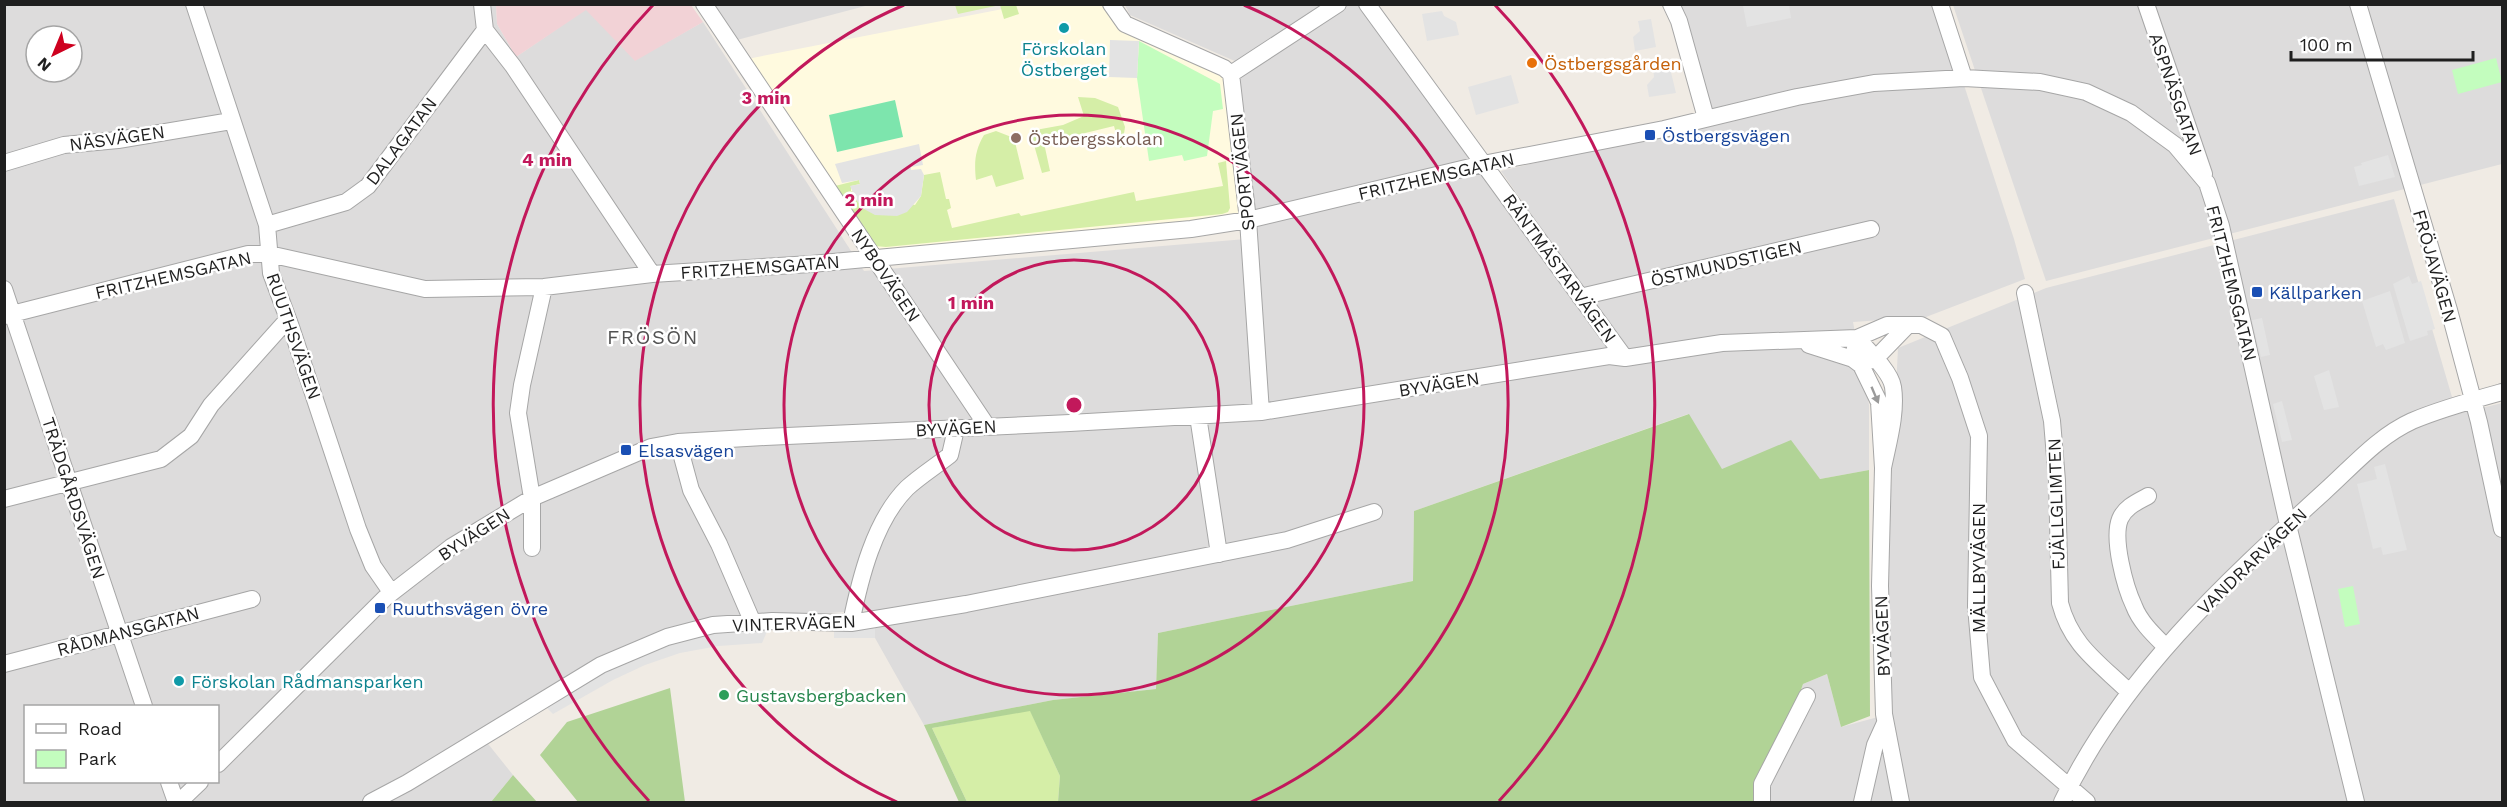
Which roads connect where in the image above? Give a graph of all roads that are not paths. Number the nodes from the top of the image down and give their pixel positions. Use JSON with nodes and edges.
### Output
{"nodes":[{"id":1,"x":194,"y":4,"type":"edge"},
{"id":2,"x":482,"y":4,"type":"edge"},
{"id":3,"x":705,"y":4,"type":"edge"},
{"id":4,"x":1111,"y":4,"type":"edge"},
{"id":5,"x":1338,"y":4,"type":"edge"},
{"id":6,"x":1367,"y":4,"type":"edge"},
{"id":7,"x":1671,"y":4,"type":"edge"},
{"id":8,"x":1940,"y":4,"type":"edge"},
{"id":9,"x":2146,"y":4,"type":"edge"},
{"id":10,"x":2358,"y":4,"type":"edge"},
{"id":11,"x":485,"y":30,"type":"junction"},
{"id":12,"x":1231,"y":74,"type":"junction"},
{"id":13,"x":1964,"y":78,"type":"junction"},
{"id":14,"x":1706,"y":118,"type":"junction"},
{"id":15,"x":231,"y":121,"type":"junction"},
{"id":16,"x":4,"y":164,"type":"edge"},
{"id":17,"x":1483,"y":164,"type":"junction"},
{"id":18,"x":2207,"y":183,"type":"junction"},
{"id":19,"x":1248,"y":220,"type":"junction"},
{"id":20,"x":267,"y":225,"type":"junction"},
{"id":21,"x":1871,"y":229,"type":"dead end"},
{"id":22,"x":269,"y":255,"type":"junction"},
{"id":23,"x":874,"y":258,"type":"junction"},
{"id":24,"x":652,"y":274,"type":"junction"},
{"id":25,"x":544,"y":287,"type":"junction"},
{"id":26,"x":4,"y":289,"type":"edge"},
{"id":27,"x":2025,"y":293,"type":"dead end"},
{"id":28,"x":1580,"y":297,"type":"junction"},
{"id":29,"x":9,"y":315,"type":"edge"},
{"id":30,"x":288,"y":319,"type":"junction"},
{"id":31,"x":1908,"y":325,"type":"junction"},
{"id":32,"x":1857,"y":338,"type":"junction"},
{"id":33,"x":1798,"y":341,"type":"junction"},
{"id":34,"x":1625,"y":358,"type":"junction"},
{"id":35,"x":1863,"y":361,"type":"junction"},
{"id":36,"x":2502,"y":392,"type":"edge"},
{"id":37,"x":2473,"y":400,"type":"junction"},
{"id":38,"x":1261,"y":412,"type":"junction"},
{"id":39,"x":1198,"y":416,"type":"junction"},
{"id":40,"x":987,"y":426,"type":"junction"},
{"id":41,"x":956,"y":429,"type":"junction"},
{"id":42,"x":678,"y":442,"type":"junction"},
{"id":43,"x":69,"y":483,"type":"junction"},
{"id":44,"x":2148,"y":496,"type":"dead end"},
{"id":45,"x":532,"y":498,"type":"junction"},
{"id":46,"x":4,"y":500,"type":"edge"},
{"id":47,"x":1374,"y":512,"type":"dead end"},
{"id":48,"x":2288,"y":525,"type":"junction"},
{"id":49,"x":2502,"y":529,"type":"edge"},
{"id":50,"x":532,"y":548,"type":"dead end"},
{"id":51,"x":1219,"y":554,"type":"junction"},
{"id":52,"x":391,"y":592,"type":"junction"},
{"id":53,"x":252,"y":599,"type":"dead end"},
{"id":54,"x":753,"y":623,"type":"junction"},
{"id":55,"x":851,"y":623,"type":"junction"},
{"id":56,"x":120,"y":633,"type":"junction"},
{"id":57,"x":2166,"y":647,"type":"junction"},
{"id":58,"x":4,"y":664,"type":"edge"},
{"id":59,"x":2128,"y":691,"type":"junction"},
{"id":60,"x":1807,"y":696,"type":"dead end"},
{"id":61,"x":144,"y":705,"type":"edge"},
{"id":62,"x":1885,"y":723,"type":"junction"},
{"id":63,"x":219,"y":763,"type":"edge"},
{"id":64,"x":169,"y":783,"type":"edge"},
{"id":65,"x":199,"y":783,"type":"edge"},
{"id":66,"x":2066,"y":795,"type":"edge"},
{"id":67,"x":177,"y":802,"type":"edge"},
{"id":68,"x":371,"y":802,"type":"edge"},
{"id":69,"x":1762,"y":802,"type":"edge"},
{"id":70,"x":1862,"y":802,"type":"edge"},
{"id":71,"x":1901,"y":802,"type":"edge"},
{"id":72,"x":2087,"y":802,"type":"edge"},
{"id":73,"x":2356,"y":802,"type":"edge"}],
"edges":[{"from":1,"to":15,"type":"street","name":"RUUTHSVÄGEN"},
{"from":2,"to":11,"type":"street"},
{"from":3,"to":23,"type":"street","name":"NYBOVÄGEN"},
{"from":4,"to":12,"type":"street"},
{"from":5,"to":12,"type":"street"},
{"from":6,"to":17,"type":"street","name":"RÄNTMÄSTARVÄGEN"},
{"from":7,"to":14,"type":"street"},
{"from":8,"to":13,"type":"street"},
{"from":9,"to":18,"type":"street","name":"ASPNÄSGATAN"},
{"from":10,"to":37,"type":"street","name":"FRÖJAVÄGEN"},
{"from":11,"to":20,"type":"street","name":"DALAGATAN"},
{"from":11,"to":24,"type":"street"},
{"from":12,"to":19,"type":"street","name":"SPORTVÄGEN"},
{"from":13,"to":14,"type":"street","name":"FRITZHEMSGATAN"},
{"from":13,"to":18,"type":"street","name":"FRITZHEMSGATAN"},
{"from":14,"to":17,"type":"street","name":"FRITZHEMSGATAN"},
{"from":15,"to":16,"type":"street","name":"NÄSVÄGEN"},
{"from":15,"to":20,"type":"street","name":"RUUTHSVÄGEN"},
{"from":17,"to":19,"type":"street","name":"FRITZHEMSGATAN"},
{"from":17,"to":28,"type":"street","name":"RÄNTMÄSTARVÄGEN"},
{"from":18,"to":48,"type":"street","name":"FRITZHEMSGATAN"},
{"from":19,"to":23,"type":"street","name":"FRITZHEMSGATAN"},
{"from":19,"to":38,"type":"street","name":"SPORTVÄGEN"},
{"from":20,"to":22,"type":"street","name":"RUUTHSVÄGEN"},
{"from":21,"to":28,"type":"street","name":"ÖSTMUNDSTIGEN"},
{"from":22,"to":25,"type":"street","name":"FRITZHEMSGATAN"},
{"from":22,"to":29,"type":"street","name":"FRITZHEMSGATAN"},
{"from":22,"to":30,"type":"street","name":"RUUTHSVÄGEN"},
{"from":23,"to":24,"type":"street","name":"FRITZHEMSGATAN"},
{"from":23,"to":40,"type":"street","name":"NYBOVÄGEN"},
{"from":24,"to":25,"type":"street","name":"FRITZHEMSGATAN"},
{"from":25,"to":45,"type":"street"},
{"from":26,"to":29,"type":"street","name":"TRÄDGÅRDSVÄGEN"},
{"from":27,"to":59,"type":"street","name":"FJÄLLGLIMTEN"},
{"from":28,"to":34,"type":"street","name":"RÄNTMÄSTARVÄGEN"},
{"from":29,"to":43,"type":"street","name":"TRÄDGÅRDSVÄGEN"},
{"from":30,"to":43,"type":"street"},
{"from":30,"to":52,"type":"street","name":"RUUTHSVÄGEN"},
{"from":31,"to":32,"type":"street","name":"MÄLLBYVÄGEN"},
{"from":31,"to":35,"type":"street"},
{"from":31,"to":66,"type":"street","name":"MÄLLBYVÄGEN"},
{"from":32,"to":33,"type":"street","name":"BYVÄGEN"},
{"from":32,"to":35,"type":"street"},
{"from":33,"to":34,"type":"street","name":"BYVÄGEN"},
{"from":33,"to":35,"type":"street","name":"BYVÄGEN"},
{"from":34,"to":38,"type":"street","name":"BYVÄGEN"},
{"from":35,"to":62,"type":"street","name":"BYVÄGEN"},
{"from":36,"to":37,"type":"street","name":"VANDRARVÄGEN"},
{"from":37,"to":48,"type":"street","name":"VANDRARVÄGEN"},
{"from":37,"to":49,"type":"street","name":"FRÖJAVÄGEN"},
{"from":38,"to":39,"type":"street","name":"BYVÄGEN"},
{"from":39,"to":40,"type":"street","name":"BYVÄGEN"},
{"from":39,"to":51,"type":"street"},
{"from":40,"to":41,"type":"street","name":"BYVÄGEN"},
{"from":41,"to":42,"type":"street","name":"BYVÄGEN"},
{"from":41,"to":55,"type":"street"},
{"from":42,"to":45,"type":"street","name":"BYVÄGEN"},
{"from":42,"to":54,"type":"street"},
{"from":43,"to":46,"type":"street"},
{"from":43,"to":56,"type":"street","name":"TRÄDGÅRDSVÄGEN"},
{"from":44,"to":57,"type":"street"},
{"from":45,"to":50,"type":"street"},
{"from":45,"to":52,"type":"street","name":"BYVÄGEN"},
{"from":47,"to":51,"type":"street","name":"VINTERVÄGEN"},
{"from":48,"to":57,"type":"street","name":"VANDRARVÄGEN"},
{"from":48,"to":73,"type":"street","name":"FRITZHEMSGATAN"},
{"from":51,"to":55,"type":"street","name":"VINTERVÄGEN"},
{"from":52,"to":63,"type":"street","name":"BYVÄGEN"},
{"from":53,"to":56,"type":"street","name":"RÅDMANSGATAN"},
{"from":54,"to":55,"type":"street","name":"VINTERVÄGEN"},
{"from":54,"to":68,"type":"street","name":"VINTERVÄGEN"},
{"from":56,"to":58,"type":"street","name":"RÅDMANSGATAN"},
{"from":56,"to":61,"type":"street","name":"TRÄDGÅRDSVÄGEN"},
{"from":57,"to":59,"type":"street","name":"VANDRARVÄGEN"},
{"from":59,"to":66,"type":"street","name":"VANDRARVÄGEN"},
{"from":60,"to":69,"type":"street"},
{"from":62,"to":70,"type":"street"},
{"from":62,"to":71,"type":"street","name":"BYVÄGEN"},
{"from":64,"to":67,"type":"street"},
{"from":65,"to":67,"type":"street"},
{"from":66,"to":72,"type":"street","name":"MÄLLBYVÄGEN"}]}
